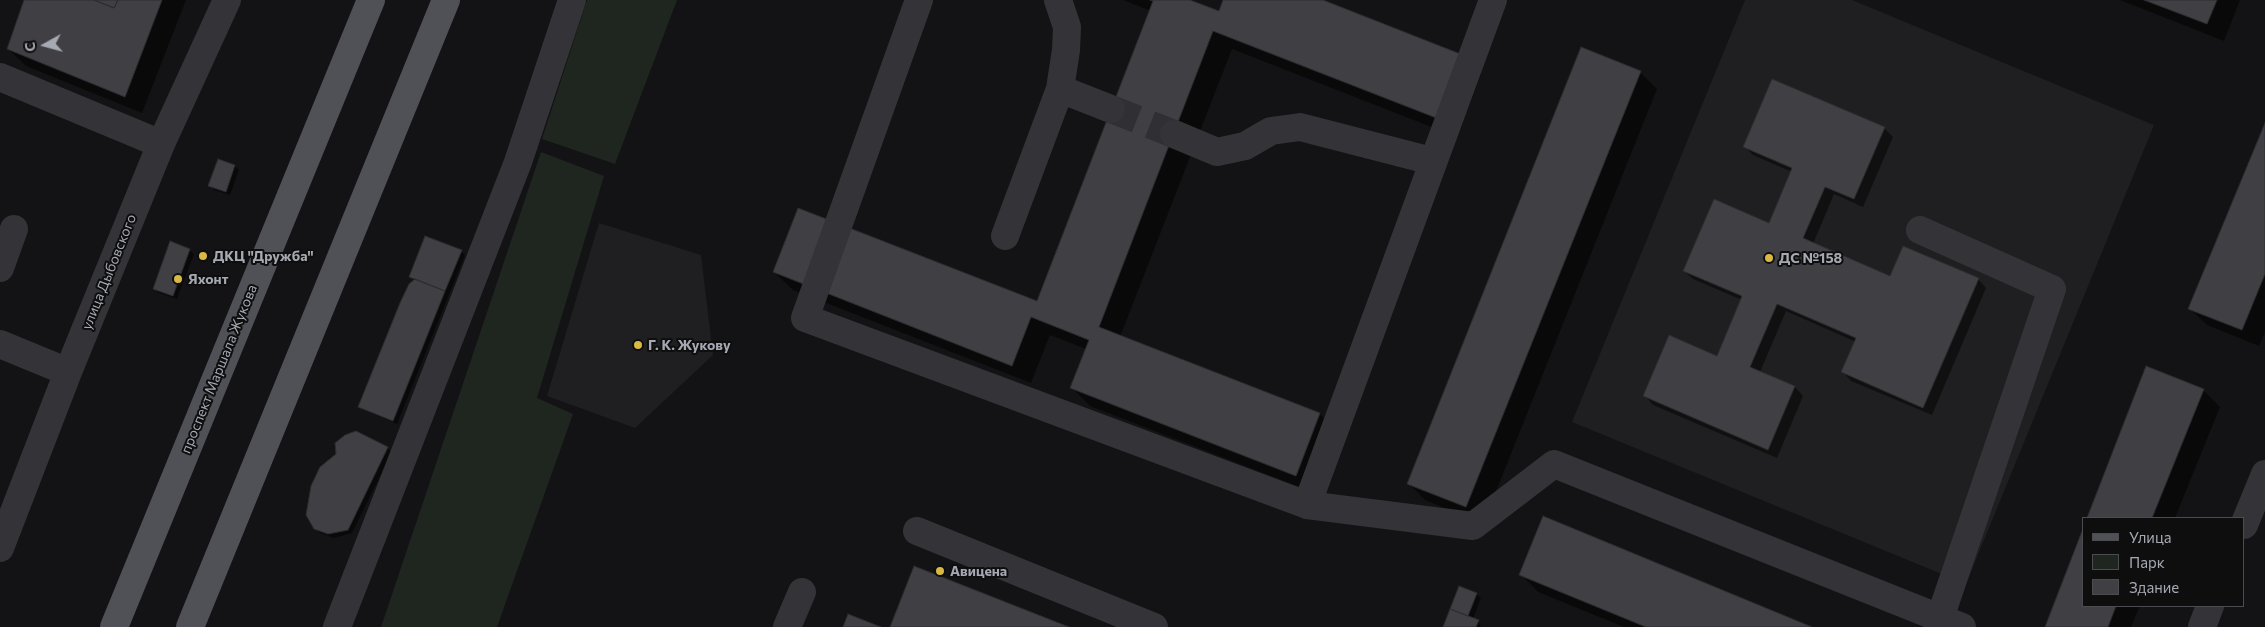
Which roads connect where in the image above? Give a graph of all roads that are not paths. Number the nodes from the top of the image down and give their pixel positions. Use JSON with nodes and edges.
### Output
{"nodes":[{"id":1,"x":227,"y":0,"type":"edge"},
{"id":2,"x":371,"y":0,"type":"edge"},
{"id":3,"x":446,"y":0,"type":"edge"},
{"id":4,"x":572,"y":0,"type":"edge"},
{"id":5,"x":919,"y":0,"type":"edge"},
{"id":6,"x":1058,"y":0,"type":"edge"},
{"id":7,"x":1493,"y":0,"type":"edge"},
{"id":8,"x":0,"y":77,"type":"edge"},
{"id":9,"x":1060,"y":88,"type":"junction"},
{"id":10,"x":1111,"y":109,"type":"tunnel mouth"},
{"id":11,"x":1174,"y":134,"type":"tunnel mouth"},
{"id":12,"x":161,"y":144,"type":"junction"},
{"id":13,"x":1432,"y":161,"type":"junction"},
{"id":14,"x":14,"y":230,"type":"dead end"},
{"id":15,"x":1920,"y":230,"type":"dead end"},
{"id":16,"x":1005,"y":236,"type":"dead end"},
{"id":17,"x":0,"y":268,"type":"edge"},
{"id":18,"x":0,"y":344,"type":"edge"},
{"id":19,"x":68,"y":372,"type":"junction"},
{"id":20,"x":2265,"y":474,"type":"edge"},
{"id":21,"x":1307,"y":505,"type":"junction"},
{"id":22,"x":2245,"y":524,"type":"edge"},
{"id":23,"x":917,"y":531,"type":"dead end"},
{"id":24,"x":0,"y":548,"type":"edge"},
{"id":25,"x":802,"y":592,"type":"dead end"},
{"id":26,"x":2210,"y":607,"type":"edge"},
{"id":27,"x":1951,"y":623,"type":"edge"},
{"id":28,"x":114,"y":627,"type":"edge"},
{"id":29,"x":190,"y":627,"type":"edge"},
{"id":30,"x":337,"y":627,"type":"edge"},
{"id":31,"x":787,"y":627,"type":"edge"},
{"id":32,"x":1154,"y":627,"type":"edge"},
{"id":33,"x":2202,"y":627,"type":"edge"}],
"edges":[{"from":1,"to":12,"type":"street","name":"улица Дыбовского"},
{"from":2,"to":28,"type":"main road","name":"проспект Маршала Жукова"},
{"from":3,"to":29,"type":"main road"},
{"from":4,"to":30,"type":"street"},
{"from":5,"to":21,"type":"street"},
{"from":6,"to":9,"type":"street"},
{"from":7,"to":13,"type":"street"},
{"from":8,"to":12,"type":"street"},
{"from":9,"to":10,"type":"street"},
{"from":9,"to":16,"type":"street"},
{"from":11,"to":13,"type":"street"},
{"from":12,"to":19,"type":"street","name":"улица Дыбовского"},
{"from":13,"to":21,"type":"street"},
{"from":14,"to":17,"type":"street"},
{"from":15,"to":27,"type":"street"},
{"from":18,"to":19,"type":"street"},
{"from":19,"to":24,"type":"street","name":"улица Дыбовского"},
{"from":20,"to":22,"type":"street"},
{"from":21,"to":27,"type":"street"},
{"from":23,"to":32,"type":"street"},
{"from":25,"to":31,"type":"street"},
{"from":26,"to":33,"type":"street"}]}
